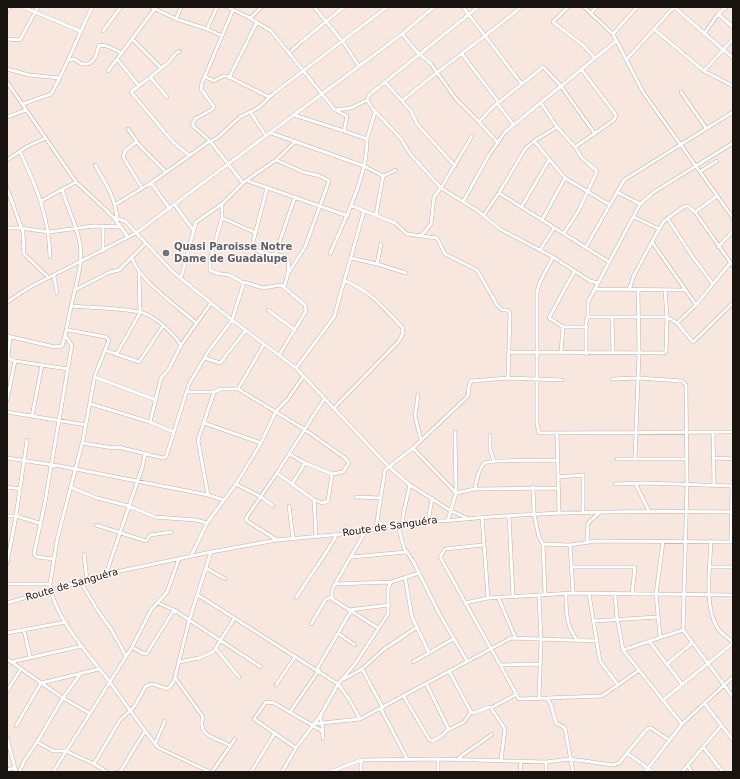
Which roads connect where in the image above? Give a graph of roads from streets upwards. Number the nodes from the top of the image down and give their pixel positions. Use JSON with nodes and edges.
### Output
{"nodes":[{"id":1,"x":9,"y":7,"type":"edge"},
{"id":2,"x":23,"y":7,"type":"edge"},
{"id":3,"x":38,"y":7,"type":"edge"},
{"id":4,"x":87,"y":7,"type":"edge"},
{"id":5,"x":121,"y":7,"type":"edge"},
{"id":6,"x":181,"y":7,"type":"edge"},
{"id":7,"x":216,"y":7,"type":"edge"},
{"id":8,"x":227,"y":7,"type":"edge"},
{"id":9,"x":262,"y":7,"type":"edge"},
{"id":10,"x":314,"y":7,"type":"edge"},
{"id":11,"x":344,"y":7,"type":"edge"},
{"id":12,"x":388,"y":7,"type":"edge"},
{"id":13,"x":434,"y":7,"type":"edge"},
{"id":14,"x":464,"y":7,"type":"edge"},
{"id":15,"x":478,"y":7,"type":"edge"},
{"id":16,"x":520,"y":7,"type":"edge"},
{"id":17,"x":568,"y":7,"type":"edge"},
{"id":18,"x":584,"y":7,"type":"edge"},
{"id":19,"x":596,"y":7,"type":"edge"},
{"id":20,"x":637,"y":7,"type":"edge"},
{"id":21,"x":674,"y":7,"type":"edge"},
{"id":22,"x":726,"y":7,"type":"edge"},
{"id":23,"x":92,"y":8,"type":"edge"},
{"id":24,"x":154,"y":8,"type":"edge"},
{"id":25,"x":233,"y":10,"type":"junction"},
{"id":26,"x":7,"y":11,"type":"edge"},
{"id":27,"x":35,"y":12,"type":"junction"},
{"id":28,"x":591,"y":13,"type":"junction"},
{"id":29,"x":718,"y":14,"type":"junction"},
{"id":30,"x":470,"y":15,"type":"junction"},
{"id":31,"x":250,"y":18,"type":"junction"},
{"id":32,"x":176,"y":19,"type":"junction"},
{"id":33,"x":257,"y":22,"type":"junction"},
{"id":34,"x":325,"y":22,"type":"junction"},
{"id":35,"x":733,"y":27,"type":"edge"},
{"id":36,"x":207,"y":29,"type":"junction"},
{"id":37,"x":654,"y":29,"type":"junction"},
{"id":38,"x":80,"y":31,"type":"junction"},
{"id":39,"x":103,"y":31,"type":"dead end"},
{"id":40,"x":402,"y":34,"type":"junction"},
{"id":41,"x":613,"y":34,"type":"junction"},
{"id":42,"x":704,"y":34,"type":"junction"},
{"id":43,"x":222,"y":36,"type":"junction"},
{"id":44,"x":486,"y":37,"type":"junction"},
{"id":45,"x":7,"y":39,"type":"edge"},
{"id":46,"x":132,"y":39,"type":"junction"},
{"id":47,"x":733,"y":39,"type":"edge"},
{"id":48,"x":616,"y":41,"type":"junction"},
{"id":49,"x":343,"y":42,"type":"junction"},
{"id":50,"x":724,"y":50,"type":"junction"},
{"id":51,"x":180,"y":51,"type":"dead end"},
{"id":52,"x":122,"y":53,"type":"junction"},
{"id":53,"x":289,"y":53,"type":"junction"},
{"id":54,"x":419,"y":54,"type":"junction"},
{"id":55,"x":462,"y":54,"type":"junction"},
{"id":56,"x":595,"y":58,"type":"junction"},
{"id":57,"x":733,"y":58,"type":"edge"},
{"id":58,"x":118,"y":59,"type":"junction"},
{"id":59,"x":69,"y":60,"type":"junction"},
{"id":60,"x":626,"y":60,"type":"junction"},
{"id":61,"x":359,"y":66,"type":"junction"},
{"id":62,"x":161,"y":68,"type":"junction"},
{"id":63,"x":7,"y":69,"type":"edge"},
{"id":64,"x":581,"y":69,"type":"junction"},
{"id":65,"x":108,"y":71,"type":"dead end"},
{"id":66,"x":704,"y":71,"type":"junction"},
{"id":67,"x":304,"y":72,"type":"junction"},
{"id":68,"x":438,"y":73,"type":"junction"},
{"id":69,"x":204,"y":76,"type":"junction"},
{"id":70,"x":60,"y":78,"type":"junction"},
{"id":71,"x":151,"y":78,"type":"junction"},
{"id":72,"x":229,"y":78,"type":"junction"},
{"id":73,"x":385,"y":82,"type":"junction"},
{"id":74,"x":521,"y":83,"type":"junction"},
{"id":75,"x":8,"y":84,"type":"edge"},
{"id":76,"x":139,"y":86,"type":"junction"},
{"id":77,"x":561,"y":86,"type":"junction"},
{"id":78,"x":733,"y":86,"type":"edge"},
{"id":79,"x":681,"y":92,"type":"dead end"},
{"id":80,"x":321,"y":94,"type":"junction"},
{"id":81,"x":167,"y":97,"type":"dead end"},
{"id":82,"x":269,"y":97,"type":"junction"},
{"id":83,"x":367,"y":100,"type":"junction"},
{"id":84,"x":402,"y":101,"type":"junction"},
{"id":85,"x":497,"y":103,"type":"junction"},
{"id":86,"x":541,"y":103,"type":"junction"},
{"id":87,"x":23,"y":104,"type":"junction"},
{"id":88,"x":347,"y":109,"type":"junction"},
{"id":89,"x":26,"y":110,"type":"junction"},
{"id":90,"x":374,"y":110,"type":"junction"},
{"id":91,"x":336,"y":111,"type":"junction"},
{"id":92,"x":733,"y":112,"type":"edge"},
{"id":93,"x":251,"y":113,"type":"junction"},
{"id":94,"x":294,"y":115,"type":"junction"},
{"id":95,"x":346,"y":116,"type":"junction"},
{"id":96,"x":7,"y":117,"type":"edge"},
{"id":97,"x":479,"y":122,"type":"junction"},
{"id":98,"x":513,"y":124,"type":"junction"},
{"id":99,"x":557,"y":127,"type":"junction"},
{"id":100,"x":706,"y":128,"type":"junction"},
{"id":101,"x":128,"y":129,"type":"dead end"},
{"id":102,"x":344,"y":131,"type":"junction"},
{"id":103,"x":271,"y":133,"type":"junction"},
{"id":104,"x":595,"y":134,"type":"junction"},
{"id":105,"x":266,"y":136,"type":"junction"},
{"id":106,"x":472,"y":136,"type":"dead end"},
{"id":107,"x":46,"y":138,"type":"junction"},
{"id":108,"x":367,"y":139,"type":"junction"},
{"id":109,"x":210,"y":141,"type":"junction"},
{"id":110,"x":534,"y":141,"type":"junction"},
{"id":111,"x":136,"y":142,"type":"junction"},
{"id":112,"x":295,"y":142,"type":"junction"},
{"id":113,"x":498,"y":143,"type":"junction"},
{"id":114,"x":733,"y":143,"type":"edge"},
{"id":115,"x":682,"y":145,"type":"junction"},
{"id":116,"x":575,"y":147,"type":"junction"},
{"id":117,"x":20,"y":152,"type":"junction"},
{"id":118,"x":190,"y":156,"type":"junction"},
{"id":119,"x":7,"y":160,"type":"edge"},
{"id":120,"x":276,"y":160,"type":"junction"},
{"id":121,"x":549,"y":160,"type":"junction"},
{"id":122,"x":717,"y":161,"type":"dead end"},
{"id":123,"x":229,"y":164,"type":"junction"},
{"id":124,"x":95,"y":166,"type":"dead end"},
{"id":125,"x":364,"y":166,"type":"junction"},
{"id":126,"x":455,"y":166,"type":"junction"},
{"id":127,"x":698,"y":167,"type":"junction"},
{"id":128,"x":396,"y":170,"type":"dead end"},
{"id":129,"x":701,"y":171,"type":"junction"},
{"id":130,"x":166,"y":172,"type":"junction"},
{"id":131,"x":383,"y":176,"type":"junction"},
{"id":132,"x":565,"y":178,"type":"junction"},
{"id":133,"x":248,"y":181,"type":"junction"},
{"id":134,"x":76,"y":182,"type":"junction"},
{"id":135,"x":151,"y":183,"type":"junction"},
{"id":136,"x":244,"y":183,"type":"junction"},
{"id":137,"x":7,"y":188,"type":"edge"},
{"id":138,"x":142,"y":188,"type":"junction"},
{"id":139,"x":267,"y":188,"type":"junction"},
{"id":140,"x":441,"y":188,"type":"junction"},
{"id":141,"x":62,"y":189,"type":"junction"},
{"id":142,"x":617,"y":192,"type":"junction"},
{"id":143,"x":499,"y":193,"type":"junction"},
{"id":144,"x":587,"y":193,"type":"junction"},
{"id":145,"x":717,"y":196,"type":"junction"},
{"id":146,"x":295,"y":198,"type":"junction"},
{"id":147,"x":41,"y":201,"type":"junction"},
{"id":148,"x":463,"y":202,"type":"junction"},
{"id":149,"x":116,"y":204,"type":"junction"},
{"id":150,"x":175,"y":204,"type":"junction"},
{"id":151,"x":222,"y":204,"type":"junction"},
{"id":152,"x":640,"y":204,"type":"junction"},
{"id":153,"x":319,"y":205,"type":"junction"},
{"id":154,"x":610,"y":205,"type":"junction"},
{"id":155,"x":352,"y":206,"type":"junction"},
{"id":156,"x":522,"y":206,"type":"junction"},
{"id":157,"x":170,"y":209,"type":"junction"},
{"id":158,"x":364,"y":211,"type":"junction"},
{"id":159,"x":695,"y":212,"type":"junction"},
{"id":160,"x":376,"y":215,"type":"junction"},
{"id":161,"x":348,"y":216,"type":"junction"},
{"id":162,"x":483,"y":216,"type":"junction"},
{"id":163,"x":115,"y":217,"type":"junction"},
{"id":164,"x":634,"y":217,"type":"junction"},
{"id":165,"x":222,"y":218,"type":"junction"},
{"id":166,"x":733,"y":218,"type":"edge"},
{"id":167,"x":668,"y":219,"type":"junction"},
{"id":168,"x":542,"y":220,"type":"junction"},
{"id":169,"x":103,"y":226,"type":"junction"},
{"id":170,"x":120,"y":227,"type":"junction"},
{"id":171,"x":7,"y":228,"type":"edge"},
{"id":172,"x":20,"y":228,"type":"junction"},
{"id":173,"x":554,"y":228,"type":"junction"},
{"id":174,"x":77,"y":229,"type":"junction"},
{"id":175,"x":658,"y":229,"type":"junction"},
{"id":176,"x":193,"y":230,"type":"junction"},
{"id":177,"x":733,"y":231,"type":"edge"},
{"id":178,"x":49,"y":232,"type":"junction"},
{"id":179,"x":136,"y":232,"type":"junction"},
{"id":180,"x":254,"y":232,"type":"junction"},
{"id":181,"x":564,"y":233,"type":"junction"},
{"id":182,"x":422,"y":235,"type":"junction"},
{"id":183,"x":128,"y":237,"type":"junction"},
{"id":184,"x":652,"y":242,"type":"junction"},
{"id":185,"x":146,"y":243,"type":"junction"},
{"id":186,"x":381,"y":244,"type":"dead end"},
{"id":187,"x":718,"y":247,"type":"junction"},
{"id":188,"x":586,"y":248,"type":"junction"},
{"id":189,"x":540,"y":250,"type":"junction"},
{"id":190,"x":103,"y":251,"type":"junction"},
{"id":191,"x":330,"y":254,"type":"dead end"},
{"id":192,"x":275,"y":255,"type":"junction"},
{"id":193,"x":50,"y":257,"type":"dead end"},
{"id":194,"x":132,"y":257,"type":"junction"},
{"id":195,"x":553,"y":257,"type":"junction"},
{"id":196,"x":351,"y":258,"type":"junction"},
{"id":197,"x":80,"y":262,"type":"junction"},
{"id":198,"x":609,"y":262,"type":"junction"},
{"id":199,"x":730,"y":262,"type":"junction"},
{"id":200,"x":377,"y":264,"type":"junction"},
{"id":201,"x":733,"y":266,"type":"edge"},
{"id":202,"x":139,"y":272,"type":"junction"},
{"id":203,"x":289,"y":272,"type":"junction"},
{"id":204,"x":574,"y":272,"type":"junction"},
{"id":205,"x":406,"y":273,"type":"dead end"},
{"id":206,"x":54,"y":276,"type":"junction"},
{"id":207,"x":49,"y":278,"type":"junction"},
{"id":208,"x":181,"y":278,"type":"junction"},
{"id":209,"x":345,"y":281,"type":"junction"},
{"id":210,"x":243,"y":283,"type":"junction"},
{"id":211,"x":598,"y":283,"type":"junction"},
{"id":212,"x":713,"y":284,"type":"junction"},
{"id":213,"x":284,"y":288,"type":"junction"},
{"id":214,"x":595,"y":289,"type":"junction"},
{"id":215,"x":75,"y":290,"type":"junction"},
{"id":216,"x":629,"y":290,"type":"junction"},
{"id":217,"x":638,"y":290,"type":"junction"},
{"id":218,"x":665,"y":290,"type":"junction"},
{"id":219,"x":684,"y":290,"type":"junction"},
{"id":220,"x":57,"y":293,"type":"dead end"},
{"id":221,"x":7,"y":302,"type":"edge"},
{"id":222,"x":211,"y":303,"type":"junction"},
{"id":223,"x":733,"y":304,"type":"edge"},
{"id":224,"x":696,"y":305,"type":"junction"},
{"id":225,"x":72,"y":306,"type":"junction"},
{"id":226,"x":268,"y":310,"type":"dead end"},
{"id":227,"x":140,"y":313,"type":"junction"},
{"id":228,"x":588,"y":317,"type":"junction"},
{"id":229,"x":612,"y":317,"type":"junction"},
{"id":230,"x":639,"y":317,"type":"junction"},
{"id":231,"x":667,"y":317,"type":"junction"},
{"id":232,"x":232,"y":320,"type":"junction"},
{"id":233,"x":676,"y":323,"type":"junction"},
{"id":234,"x":196,"y":324,"type":"junction"},
{"id":235,"x":163,"y":326,"type":"junction"},
{"id":236,"x":563,"y":327,"type":"junction"},
{"id":237,"x":587,"y":327,"type":"junction"},
{"id":238,"x":68,"y":330,"type":"junction"},
{"id":239,"x":246,"y":330,"type":"junction"},
{"id":240,"x":295,"y":330,"type":"junction"},
{"id":241,"x":9,"y":336,"type":"edge"},
{"id":242,"x":65,"y":336,"type":"junction"},
{"id":243,"x":264,"y":344,"type":"junction"},
{"id":244,"x":181,"y":345,"type":"junction"},
{"id":245,"x":105,"y":350,"type":"junction"},
{"id":246,"x":509,"y":352,"type":"junction"},
{"id":247,"x":538,"y":352,"type":"junction"},
{"id":248,"x":561,"y":352,"type":"junction"},
{"id":249,"x":613,"y":352,"type":"junction"},
{"id":250,"x":639,"y":353,"type":"junction"},
{"id":251,"x":586,"y":354,"type":"junction"},
{"id":252,"x":116,"y":355,"type":"junction"},
{"id":253,"x":279,"y":355,"type":"junction"},
{"id":254,"x":8,"y":358,"type":"edge"},
{"id":255,"x":205,"y":358,"type":"junction"},
{"id":256,"x":15,"y":361,"type":"junction"},
{"id":257,"x":42,"y":365,"type":"junction"},
{"id":258,"x":296,"y":368,"type":"junction"},
{"id":259,"x":68,"y":369,"type":"junction"},
{"id":260,"x":95,"y":377,"type":"junction"},
{"id":261,"x":303,"y":377,"type":"junction"},
{"id":262,"x":508,"y":378,"type":"junction"},
{"id":263,"x":638,"y":378,"type":"junction"},
{"id":264,"x":538,"y":379,"type":"junction"},
{"id":265,"x":612,"y":379,"type":"dead end"},
{"id":266,"x":562,"y":380,"type":"dead end"},
{"id":267,"x":238,"y":390,"type":"junction"},
{"id":268,"x":186,"y":392,"type":"junction"},
{"id":269,"x":214,"y":392,"type":"junction"},
{"id":270,"x":418,"y":394,"type":"dead end"},
{"id":271,"x":324,"y":399,"type":"junction"},
{"id":272,"x":7,"y":400,"type":"edge"},
{"id":273,"x":156,"y":400,"type":"junction"},
{"id":274,"x":91,"y":404,"type":"junction"},
{"id":275,"x":333,"y":409,"type":"junction"},
{"id":276,"x":276,"y":411,"type":"junction"},
{"id":277,"x":7,"y":412,"type":"edge"},
{"id":278,"x":32,"y":416,"type":"junction"},
{"id":279,"x":59,"y":421,"type":"junction"},
{"id":280,"x":150,"y":422,"type":"junction"},
{"id":281,"x":204,"y":423,"type":"junction"},
{"id":282,"x":86,"y":425,"type":"junction"},
{"id":283,"x":304,"y":429,"type":"junction"},
{"id":284,"x":174,"y":432,"type":"junction"},
{"id":285,"x":455,"y":432,"type":"dead end"},
{"id":286,"x":636,"y":432,"type":"junction"},
{"id":287,"x":713,"y":432,"type":"junction"},
{"id":288,"x":733,"y":432,"type":"edge"},
{"id":289,"x":686,"y":433,"type":"junction"},
{"id":290,"x":557,"y":434,"type":"junction"},
{"id":291,"x":490,"y":435,"type":"dead end"},
{"id":292,"x":27,"y":440,"type":"dead end"},
{"id":293,"x":421,"y":440,"type":"junction"},
{"id":294,"x":82,"y":443,"type":"junction"},
{"id":295,"x":261,"y":443,"type":"junction"},
{"id":296,"x":413,"y":448,"type":"junction"},
{"id":297,"x":145,"y":454,"type":"junction"},
{"id":298,"x":288,"y":454,"type":"junction"},
{"id":299,"x":7,"y":458,"type":"edge"},
{"id":300,"x":635,"y":458,"type":"junction"},
{"id":301,"x":714,"y":458,"type":"junction"},
{"id":302,"x":617,"y":459,"type":"dead end"},
{"id":303,"x":686,"y":459,"type":"junction"},
{"id":304,"x":733,"y":459,"type":"edge"},
{"id":305,"x":557,"y":460,"type":"junction"},
{"id":306,"x":24,"y":461,"type":"junction"},
{"id":307,"x":494,"y":461,"type":"junction"},
{"id":308,"x":305,"y":463,"type":"junction"},
{"id":309,"x":51,"y":465,"type":"junction"},
{"id":310,"x":389,"y":467,"type":"junction"},
{"id":311,"x":75,"y":469,"type":"junction"},
{"id":312,"x":277,"y":473,"type":"junction"},
{"id":313,"x":332,"y":474,"type":"junction"},
{"id":314,"x":558,"y":477,"type":"junction"},
{"id":315,"x":136,"y":482,"type":"junction"},
{"id":316,"x":236,"y":484,"type":"junction"},
{"id":317,"x":292,"y":484,"type":"junction"},
{"id":318,"x":615,"y":484,"type":"dead end"},
{"id":319,"x":635,"y":484,"type":"junction"},
{"id":320,"x":410,"y":485,"type":"junction"},
{"id":321,"x":687,"y":485,"type":"junction"},
{"id":322,"x":714,"y":486,"type":"junction"},
{"id":323,"x":732,"y":486,"type":"edge"},
{"id":324,"x":7,"y":487,"type":"edge"},
{"id":325,"x":70,"y":487,"type":"junction"},
{"id":326,"x":533,"y":487,"type":"junction"},
{"id":327,"x":558,"y":488,"type":"junction"},
{"id":328,"x":20,"y":489,"type":"junction"},
{"id":329,"x":475,"y":489,"type":"junction"},
{"id":330,"x":456,"y":493,"type":"junction"},
{"id":331,"x":208,"y":495,"type":"junction"},
{"id":332,"x":261,"y":497,"type":"junction"},
{"id":333,"x":356,"y":497,"type":"dead end"},
{"id":334,"x":381,"y":498,"type":"junction"},
{"id":335,"x":432,"y":498,"type":"junction"},
{"id":336,"x":223,"y":500,"type":"junction"},
{"id":337,"x":314,"y":500,"type":"junction"},
{"id":338,"x":129,"y":506,"type":"junction"},
{"id":339,"x":273,"y":506,"type":"dead end"},
{"id":340,"x":289,"y":506,"type":"dead end"},
{"id":341,"x":451,"y":511,"type":"junction"},
{"id":342,"x":649,"y":511,"type":"junction"},
{"id":343,"x":559,"y":512,"type":"junction"},
{"id":344,"x":583,"y":512,"type":"junction"},
{"id":345,"x":600,"y":512,"type":"junction"},
{"id":346,"x":732,"y":512,"type":"edge"},
{"id":347,"x":685,"y":513,"type":"junction"},
{"id":348,"x":534,"y":514,"type":"junction"},
{"id":349,"x":7,"y":516,"type":"edge"},
{"id":350,"x":16,"y":516,"type":"junction"},
{"id":351,"x":509,"y":516,"type":"junction"},
{"id":352,"x":482,"y":517,"type":"junction"},
{"id":353,"x":468,"y":518,"type":"junction"},
{"id":354,"x":448,"y":520,"type":"junction"},
{"id":355,"x":428,"y":522,"type":"junction"},
{"id":356,"x":39,"y":523,"type":"junction"},
{"id":357,"x":207,"y":523,"type":"junction"},
{"id":358,"x":402,"y":525,"type":"junction"},
{"id":359,"x":96,"y":526,"type":"dead end"},
{"id":360,"x":398,"y":526,"type":"junction"},
{"id":361,"x":376,"y":528,"type":"junction"},
{"id":362,"x":172,"y":532,"type":"dead end"},
{"id":363,"x":365,"y":532,"type":"junction"},
{"id":364,"x":120,"y":534,"type":"junction"},
{"id":365,"x":337,"y":534,"type":"junction"},
{"id":366,"x":316,"y":536,"type":"junction"},
{"id":367,"x":293,"y":538,"type":"junction"},
{"id":368,"x":277,"y":540,"type":"junction"},
{"id":369,"x":587,"y":541,"type":"junction"},
{"id":370,"x":685,"y":541,"type":"junction"},
{"id":371,"x":711,"y":541,"type":"junction"},
{"id":372,"x":662,"y":542,"type":"junction"},
{"id":373,"x":732,"y":542,"type":"edge"},
{"id":374,"x":543,"y":544,"type":"junction"},
{"id":375,"x":483,"y":545,"type":"junction"},
{"id":376,"x":570,"y":545,"type":"junction"},
{"id":377,"x":210,"y":552,"type":"junction"},
{"id":378,"x":406,"y":552,"type":"junction"},
{"id":379,"x":84,"y":554,"type":"dead end"},
{"id":380,"x":191,"y":556,"type":"junction"},
{"id":381,"x":352,"y":557,"type":"junction"},
{"id":382,"x":54,"y":559,"type":"junction"},
{"id":383,"x":179,"y":559,"type":"junction"},
{"id":384,"x":7,"y":563,"type":"edge"},
{"id":385,"x":572,"y":567,"type":"junction"},
{"id":386,"x":710,"y":567,"type":"junction"},
{"id":387,"x":733,"y":567,"type":"edge"},
{"id":388,"x":206,"y":568,"type":"junction"},
{"id":389,"x":419,"y":573,"type":"junction"},
{"id":390,"x":106,"y":574,"type":"junction"},
{"id":391,"x":405,"y":578,"type":"junction"},
{"id":392,"x":225,"y":579,"type":"dead end"},
{"id":393,"x":87,"y":580,"type":"junction"},
{"id":394,"x":80,"y":582,"type":"junction"},
{"id":395,"x":391,"y":582,"type":"junction"},
{"id":396,"x":7,"y":584,"type":"edge"},
{"id":397,"x":50,"y":584,"type":"junction"},
{"id":398,"x":335,"y":584,"type":"junction"},
{"id":399,"x":51,"y":592,"type":"junction"},
{"id":400,"x":573,"y":593,"type":"junction"},
{"id":401,"x":545,"y":594,"type":"junction"},
{"id":402,"x":566,"y":594,"type":"junction"},
{"id":403,"x":589,"y":594,"type":"junction"},
{"id":404,"x":632,"y":594,"type":"junction"},
{"id":405,"x":656,"y":594,"type":"junction"},
{"id":406,"x":708,"y":594,"type":"junction"},
{"id":407,"x":198,"y":595,"type":"junction"},
{"id":408,"x":616,"y":595,"type":"junction"},
{"id":409,"x":683,"y":595,"type":"junction"},
{"id":410,"x":733,"y":595,"type":"edge"},
{"id":411,"x":513,"y":596,"type":"junction"},
{"id":412,"x":540,"y":596,"type":"junction"},
{"id":413,"x":498,"y":597,"type":"junction"},
{"id":414,"x":296,"y":598,"type":"dead end"},
{"id":415,"x":332,"y":598,"type":"junction"},
{"id":416,"x":488,"y":598,"type":"junction"},
{"id":417,"x":7,"y":603,"type":"edge"},
{"id":418,"x":158,"y":603,"type":"junction"},
{"id":419,"x":465,"y":603,"type":"junction"},
{"id":420,"x":389,"y":605,"type":"junction"},
{"id":421,"x":174,"y":610,"type":"junction"},
{"id":422,"x":350,"y":611,"type":"junction"},
{"id":423,"x":658,"y":617,"type":"junction"},
{"id":424,"x":617,"y":618,"type":"junction"},
{"id":425,"x":234,"y":619,"type":"junction"},
{"id":426,"x":189,"y":621,"type":"junction"},
{"id":427,"x":594,"y":621,"type":"junction"},
{"id":428,"x":66,"y":622,"type":"junction"},
{"id":429,"x":311,"y":624,"type":"dead end"},
{"id":430,"x":417,"y":627,"type":"junction"},
{"id":431,"x":378,"y":628,"type":"junction"},
{"id":432,"x":24,"y":630,"type":"junction"},
{"id":433,"x":683,"y":630,"type":"junction"},
{"id":434,"x":7,"y":633,"type":"edge"},
{"id":435,"x":340,"y":634,"type":"junction"},
{"id":436,"x":660,"y":636,"type":"junction"},
{"id":437,"x":515,"y":637,"type":"junction"},
{"id":438,"x":453,"y":639,"type":"junction"},
{"id":439,"x":220,"y":640,"type":"junction"},
{"id":440,"x":541,"y":640,"type":"junction"},
{"id":441,"x":578,"y":641,"type":"junction"},
{"id":442,"x":597,"y":641,"type":"junction"},
{"id":443,"x":649,"y":641,"type":"junction"},
{"id":444,"x":692,"y":643,"type":"junction"},
{"id":445,"x":733,"y":643,"type":"edge"},
{"id":446,"x":355,"y":645,"type":"dead end"},
{"id":447,"x":82,"y":646,"type":"junction"},
{"id":448,"x":132,"y":647,"type":"junction"},
{"id":449,"x":216,"y":649,"type":"junction"},
{"id":450,"x":490,"y":649,"type":"junction"},
{"id":451,"x":623,"y":650,"type":"junction"},
{"id":452,"x":430,"y":652,"type":"junction"},
{"id":453,"x":126,"y":656,"type":"junction"},
{"id":454,"x":30,"y":657,"type":"junction"},
{"id":455,"x":295,"y":657,"type":"junction"},
{"id":456,"x":7,"y":659,"type":"edge"},
{"id":457,"x":467,"y":661,"type":"junction"},
{"id":458,"x":12,"y":662,"type":"junction"},
{"id":459,"x":179,"y":662,"type":"junction"},
{"id":460,"x":413,"y":662,"type":"dead end"},
{"id":461,"x":708,"y":663,"type":"junction"},
{"id":462,"x":355,"y":664,"type":"junction"},
{"id":463,"x":539,"y":664,"type":"junction"},
{"id":464,"x":667,"y":664,"type":"junction"},
{"id":465,"x":500,"y":665,"type":"junction"},
{"id":466,"x":261,"y":667,"type":"dead end"},
{"id":467,"x":21,"y":669,"type":"junction"},
{"id":468,"x":99,"y":669,"type":"junction"},
{"id":469,"x":318,"y":670,"type":"junction"},
{"id":470,"x":361,"y":670,"type":"junction"},
{"id":471,"x":450,"y":671,"type":"junction"},
{"id":472,"x":638,"y":671,"type":"junction"},
{"id":473,"x":81,"y":673,"type":"junction"},
{"id":474,"x":239,"y":677,"type":"dead end"},
{"id":475,"x":733,"y":677,"type":"edge"},
{"id":476,"x":176,"y":679,"type":"junction"},
{"id":477,"x":342,"y":679,"type":"junction"},
{"id":478,"x":109,"y":682,"type":"junction"},
{"id":479,"x":41,"y":683,"type":"junction"},
{"id":480,"x":338,"y":684,"type":"junction"},
{"id":481,"x":426,"y":684,"type":"junction"},
{"id":482,"x":682,"y":684,"type":"junction"},
{"id":483,"x":276,"y":685,"type":"dead end"},
{"id":484,"x":618,"y":685,"type":"junction"},
{"id":485,"x":724,"y":685,"type":"junction"},
{"id":486,"x":7,"y":690,"type":"edge"},
{"id":487,"x":516,"y":694,"type":"junction"},
{"id":488,"x":404,"y":697,"type":"junction"},
{"id":489,"x":733,"y":697,"type":"edge"},
{"id":490,"x":63,"y":698,"type":"junction"},
{"id":491,"x":547,"y":698,"type":"junction"},
{"id":492,"x":539,"y":699,"type":"junction"},
{"id":493,"x":662,"y":701,"type":"junction"},
{"id":494,"x":704,"y":703,"type":"junction"},
{"id":495,"x":382,"y":708,"type":"junction"},
{"id":496,"x":492,"y":708,"type":"junction"},
{"id":497,"x":129,"y":710,"type":"junction"},
{"id":498,"x":290,"y":712,"type":"junction"},
{"id":499,"x":471,"y":712,"type":"junction"},
{"id":500,"x":90,"y":713,"type":"junction"},
{"id":501,"x":320,"y":716,"type":"junction"},
{"id":502,"x":360,"y":719,"type":"junction"},
{"id":503,"x":165,"y":721,"type":"dead end"},
{"id":504,"x":322,"y":724,"type":"junction"},
{"id":505,"x":682,"y":724,"type":"junction"},
{"id":506,"x":313,"y":725,"type":"junction"},
{"id":507,"x":16,"y":726,"type":"dead end"},
{"id":508,"x":721,"y":726,"type":"junction"},
{"id":509,"x":448,"y":730,"type":"junction"},
{"id":510,"x":145,"y":731,"type":"junction"},
{"id":511,"x":322,"y":731,"type":"junction"},
{"id":512,"x":275,"y":733,"type":"junction"},
{"id":513,"x":492,"y":734,"type":"dead end"},
{"id":514,"x":7,"y":738,"type":"edge"},
{"id":515,"x":235,"y":739,"type":"dead end"},
{"id":516,"x":323,"y":739,"type":"dead end"},
{"id":517,"x":669,"y":740,"type":"junction"},
{"id":518,"x":733,"y":740,"type":"edge"},
{"id":519,"x":37,"y":742,"type":"junction"},
{"id":520,"x":155,"y":744,"type":"junction"},
{"id":521,"x":230,"y":746,"type":"junction"},
{"id":522,"x":703,"y":747,"type":"junction"},
{"id":523,"x":296,"y":748,"type":"junction"},
{"id":524,"x":66,"y":751,"type":"junction"},
{"id":525,"x":627,"y":753,"type":"junction"},
{"id":526,"x":570,"y":758,"type":"junction"},
{"id":527,"x":407,"y":759,"type":"junction"},
{"id":528,"x":438,"y":759,"type":"junction"},
{"id":529,"x":458,"y":759,"type":"junction"},
{"id":530,"x":361,"y":760,"type":"junction"},
{"id":531,"x":502,"y":760,"type":"junction"},
{"id":532,"x":521,"y":762,"type":"junction"},
{"id":533,"x":546,"y":762,"type":"junction"},
{"id":534,"x":94,"y":764,"type":"junction"},
{"id":535,"x":687,"y":765,"type":"junction"},
{"id":536,"x":649,"y":768,"type":"junction"},
{"id":537,"x":7,"y":770,"type":"edge"},
{"id":538,"x":15,"y":770,"type":"edge"},
{"id":539,"x":335,"y":771,"type":"edge"},
{"id":540,"x":19,"y":772,"type":"edge"},
{"id":541,"x":53,"y":772,"type":"edge"},
{"id":542,"x":107,"y":772,"type":"edge"},
{"id":543,"x":117,"y":772,"type":"edge"},
{"id":544,"x":211,"y":772,"type":"edge"},
{"id":545,"x":251,"y":772,"type":"edge"},
{"id":546,"x":282,"y":772,"type":"edge"},
{"id":547,"x":330,"y":772,"type":"edge"},
{"id":548,"x":361,"y":772,"type":"edge"},
{"id":549,"x":438,"y":772,"type":"edge"},
{"id":550,"x":520,"y":772,"type":"edge"},
{"id":551,"x":546,"y":772,"type":"edge"},
{"id":552,"x":573,"y":772,"type":"edge"},
{"id":553,"x":645,"y":772,"type":"edge"},
{"id":554,"x":652,"y":772,"type":"edge"},
{"id":555,"x":682,"y":772,"type":"edge"},
{"id":556,"x":692,"y":772,"type":"edge"},
{"id":557,"x":724,"y":772,"type":"edge"}],
"edges":[{"from":1,"to":26,"type":"street"},
{"from":2,"to":27,"type":"street"},
{"from":3,"to":27,"type":"street"},
{"from":4,"to":23,"type":"street"},
{"from":5,"to":39,"type":"street"},
{"from":6,"to":32,"type":"street"},
{"from":7,"to":36,"type":"street"},
{"from":8,"to":25,"type":"street"},
{"from":9,"to":31,"type":"street"},
{"from":10,"to":34,"type":"street"},
{"from":11,"to":34,"type":"street"},
{"from":12,"to":49,"type":"street"},
{"from":13,"to":40,"type":"street"},
{"from":14,"to":30,"type":"street"},
{"from":15,"to":30,"type":"street"},
{"from":16,"to":44,"type":"street"},
{"from":17,"to":56,"type":"street"},
{"from":18,"to":28,"type":"street"},
{"from":19,"to":28,"type":"street"},
{"from":20,"to":41,"type":"street"},
{"from":21,"to":37,"type":"street"},
{"from":21,"to":42,"type":"street"},
{"from":22,"to":29,"type":"street"},
{"from":23,"to":38,"type":"street"},
{"from":24,"to":32,"type":"street"},
{"from":24,"to":46,"type":"street"},
{"from":25,"to":31,"type":"street"},
{"from":25,"to":43,"type":"street"},
{"from":27,"to":38,"type":"street"},
{"from":27,"to":45,"type":"street"},
{"from":28,"to":41,"type":"street"},
{"from":29,"to":35,"type":"street"},
{"from":29,"to":42,"type":"street"},
{"from":30,"to":44,"type":"street"},
{"from":30,"to":54,"type":"street"},
{"from":31,"to":33,"type":"street"},
{"from":32,"to":36,"type":"street"},
{"from":33,"to":53,"type":"street"},
{"from":33,"to":72,"type":"street"},
{"from":34,"to":49,"type":"street"},
{"from":34,"to":53,"type":"street"},
{"from":36,"to":43,"type":"street"},
{"from":37,"to":60,"type":"street"},
{"from":37,"to":66,"type":"street"},
{"from":38,"to":59,"type":"street"},
{"from":40,"to":54,"type":"street"},
{"from":40,"to":61,"type":"street"},
{"from":41,"to":48,"type":"street"},
{"from":42,"to":50,"type":"street"},
{"from":43,"to":69,"type":"street"},
{"from":44,"to":55,"type":"street"},
{"from":44,"to":74,"type":"street"},
{"from":46,"to":52,"type":"street"},
{"from":46,"to":62,"type":"street"},
{"from":47,"to":50,"type":"street"},
{"from":48,"to":56,"type":"street"},
{"from":48,"to":60,"type":"street"},
{"from":49,"to":61,"type":"street"},
{"from":49,"to":67,"type":"street"},
{"from":50,"to":57,"type":"street"},
{"from":50,"to":66,"type":"street"},
{"from":51,"to":62,"type":"street"},
{"from":52,"to":58,"type":"street"},
{"from":52,"to":59,"type":"street"},
{"from":53,"to":67,"type":"street"},
{"from":54,"to":68,"type":"street"},
{"from":54,"to":73,"type":"street"},
{"from":55,"to":68,"type":"street"},
{"from":55,"to":85,"type":"street"},
{"from":56,"to":64,"type":"street"},
{"from":58,"to":65,"type":"street"},
{"from":58,"to":76,"type":"street"},
{"from":59,"to":70,"type":"street"},
{"from":60,"to":115,"type":"street"},
{"from":61,"to":80,"type":"street"},
{"from":62,"to":71,"type":"street"},
{"from":63,"to":70,"type":"street"},
{"from":64,"to":77,"type":"street"},
{"from":64,"to":104,"type":"street"},
{"from":66,"to":78,"type":"street"},
{"from":67,"to":80,"type":"street"},
{"from":67,"to":82,"type":"street"},
{"from":68,"to":84,"type":"street"},
{"from":68,"to":97,"type":"street"},
{"from":69,"to":72,"type":"street"},
{"from":69,"to":109,"type":"street"},
{"from":70,"to":87,"type":"street"},
{"from":71,"to":76,"type":"street"},
{"from":71,"to":81,"type":"street"},
{"from":72,"to":82,"type":"street"},
{"from":73,"to":83,"type":"street"},
{"from":73,"to":84,"type":"street"},
{"from":74,"to":77,"type":"street"},
{"from":74,"to":85,"type":"street"},
{"from":75,"to":87,"type":"street"},
{"from":76,"to":118,"type":"street"},
{"from":77,"to":86,"type":"street"},
{"from":77,"to":104,"type":"street"},
{"from":79,"to":100,"type":"street"},
{"from":80,"to":91,"type":"street"},
{"from":80,"to":94,"type":"street"},
{"from":82,"to":93,"type":"street"},
{"from":83,"to":88,"type":"street"},
{"from":83,"to":90,"type":"street"},
{"from":84,"to":126,"type":"street"},
{"from":85,"to":97,"type":"street"},
{"from":85,"to":98,"type":"street"},
{"from":86,"to":98,"type":"street"},
{"from":86,"to":99,"type":"street"},
{"from":87,"to":89,"type":"street"},
{"from":88,"to":91,"type":"street"},
{"from":88,"to":95,"type":"street"},
{"from":89,"to":96,"type":"street"},
{"from":89,"to":107,"type":"street"},
{"from":90,"to":108,"type":"street"},
{"from":90,"to":140,"type":"street"},
{"from":91,"to":95,"type":"street"},
{"from":92,"to":100,"type":"street"},
{"from":93,"to":105,"type":"street"},
{"from":93,"to":109,"type":"street"},
{"from":94,"to":102,"type":"street"},
{"from":94,"to":103,"type":"street"},
{"from":95,"to":102,"type":"street"},
{"from":97,"to":113,"type":"street"},
{"from":98,"to":113,"type":"street"},
{"from":99,"to":110,"type":"street"},
{"from":99,"to":116,"type":"street"},
{"from":100,"to":115,"type":"street"},
{"from":101,"to":111,"type":"street"},
{"from":102,"to":108,"type":"street"},
{"from":103,"to":105,"type":"street"},
{"from":103,"to":112,"type":"street"},
{"from":104,"to":116,"type":"street"},
{"from":105,"to":123,"type":"street"},
{"from":106,"to":126,"type":"street"},
{"from":107,"to":117,"type":"street"},
{"from":107,"to":134,"type":"street"},
{"from":108,"to":125,"type":"street"},
{"from":109,"to":118,"type":"street"},
{"from":109,"to":123,"type":"street"},
{"from":110,"to":121,"type":"street"},
{"from":110,"to":143,"type":"street"},
{"from":111,"to":130,"type":"street"},
{"from":111,"to":138,"type":"street"},
{"from":112,"to":120,"type":"street"},
{"from":112,"to":125,"type":"street"},
{"from":113,"to":148,"type":"street"},
{"from":114,"to":127,"type":"street"},
{"from":115,"to":127,"type":"street"},
{"from":115,"to":142,"type":"street"},
{"from":116,"to":144,"type":"street"},
{"from":117,"to":119,"type":"street"},
{"from":117,"to":147,"type":"street"},
{"from":118,"to":130,"type":"street"},
{"from":120,"to":133,"type":"street"},
{"from":120,"to":153,"type":"street"},
{"from":121,"to":132,"type":"street"},
{"from":121,"to":156,"type":"street"},
{"from":122,"to":129,"type":"street"},
{"from":123,"to":136,"type":"street"},
{"from":123,"to":150,"type":"street"},
{"from":124,"to":149,"type":"street"},
{"from":125,"to":131,"type":"street"},
{"from":125,"to":155,"type":"street"},
{"from":126,"to":140,"type":"street"},
{"from":127,"to":129,"type":"street"},
{"from":127,"to":152,"type":"street"},
{"from":128,"to":131,"type":"street"},
{"from":129,"to":145,"type":"street"},
{"from":130,"to":135,"type":"street"},
{"from":131,"to":160,"type":"street"},
{"from":132,"to":144,"type":"street"},
{"from":132,"to":168,"type":"street"},
{"from":133,"to":136,"type":"street"},
{"from":133,"to":139,"type":"street"},
{"from":134,"to":141,"type":"street"},
{"from":134,"to":163,"type":"street"},
{"from":135,"to":138,"type":"street"},
{"from":135,"to":157,"type":"street"},
{"from":136,"to":151,"type":"street"},
{"from":137,"to":172,"type":"street"},
{"from":138,"to":149,"type":"street"},
{"from":139,"to":146,"type":"street"},
{"from":139,"to":180,"type":"street"},
{"from":140,"to":148,"type":"street"},
{"from":140,"to":182,"type":"street"},
{"from":141,"to":147,"type":"street"},
{"from":141,"to":174,"type":"street"},
{"from":142,"to":152,"type":"street"},
{"from":142,"to":154,"type":"street"},
{"from":143,"to":156,"type":"street"},
{"from":143,"to":162,"type":"street"},
{"from":144,"to":154,"type":"street"},
{"from":144,"to":181,"type":"street"},
{"from":145,"to":159,"type":"street"},
{"from":145,"to":166,"type":"street"},
{"from":146,"to":153,"type":"street"},
{"from":146,"to":192,"type":"street"},
{"from":147,"to":178,"type":"street"},
{"from":148,"to":162,"type":"street"},
{"from":149,"to":163,"type":"street"},
{"from":150,"to":157,"type":"street"},
{"from":150,"to":176,"type":"street"},
{"from":151,"to":165,"type":"street"},
{"from":151,"to":176,"type":"street"},
{"from":152,"to":164,"type":"street"},
{"from":153,"to":161,"type":"street"},
{"from":153,"to":203,"type":"street"},
{"from":154,"to":188,"type":"street"},
{"from":155,"to":158,"type":"street"},
{"from":155,"to":161,"type":"street"},
{"from":156,"to":168,"type":"street"},
{"from":157,"to":179,"type":"street"},
{"from":158,"to":160,"type":"street"},
{"from":158,"to":196,"type":"street"},
{"from":159,"to":167,"type":"street"},
{"from":159,"to":187,"type":"street"},
{"from":160,"to":182,"type":"street"},
{"from":161,"to":191,"type":"street"},
{"from":162,"to":189,"type":"street"},
{"from":163,"to":170,"type":"street"},
{"from":163,"to":179,"type":"street"},
{"from":164,"to":175,"type":"street"},
{"from":164,"to":198,"type":"street"},
{"from":165,"to":180,"type":"street"},
{"from":165,"to":210,"type":"street"},
{"from":167,"to":175,"type":"street"},
{"from":167,"to":212,"type":"street"},
{"from":168,"to":173,"type":"street"},
{"from":169,"to":170,"type":"street"},
{"from":169,"to":174,"type":"street"},
{"from":169,"to":190,"type":"street"},
{"from":170,"to":183,"type":"street"},
{"from":171,"to":172,"type":"street"},
{"from":172,"to":178,"type":"street"},
{"from":172,"to":207,"type":"street"},
{"from":173,"to":181,"type":"street"},
{"from":173,"to":189,"type":"street"},
{"from":174,"to":178,"type":"street"},
{"from":174,"to":197,"type":"street"},
{"from":175,"to":184,"type":"street"},
{"from":176,"to":208,"type":"street"},
{"from":177,"to":187,"type":"street"},
{"from":178,"to":193,"type":"street"},
{"from":179,"to":183,"type":"street"},
{"from":179,"to":185,"type":"street"},
{"from":180,"to":192,"type":"street"},
{"from":181,"to":188,"type":"street"},
{"from":182,"to":246,"type":"street"},
{"from":183,"to":190,"type":"street"},
{"from":184,"to":216,"type":"street"},
{"from":184,"to":219,"type":"street"},
{"from":185,"to":194,"type":"street"},
{"from":185,"to":208,"type":"street"},
{"from":186,"to":200,"type":"street"},
{"from":187,"to":199,"type":"street"},
{"from":188,"to":198,"type":"street"},
{"from":189,"to":195,"type":"street"},
{"from":190,"to":197,"type":"street"},
{"from":192,"to":203,"type":"street"},
{"from":194,"to":202,"type":"street"},
{"from":194,"to":215,"type":"street"},
{"from":195,"to":204,"type":"street"},
{"from":195,"to":247,"type":"street"},
{"from":196,"to":200,"type":"street"},
{"from":196,"to":209,"type":"street"},
{"from":197,"to":206,"type":"street"},
{"from":197,"to":215,"type":"street"},
{"from":198,"to":211,"type":"street"},
{"from":199,"to":201,"type":"street"},
{"from":199,"to":212,"type":"street"},
{"from":200,"to":205,"type":"street"},
{"from":202,"to":227,"type":"street"},
{"from":202,"to":234,"type":"street"},
{"from":203,"to":213,"type":"street"},
{"from":204,"to":211,"type":"street"},
{"from":204,"to":236,"type":"street"},
{"from":206,"to":207,"type":"street"},
{"from":206,"to":220,"type":"street"},
{"from":207,"to":221,"type":"street"},
{"from":208,"to":222,"type":"street"},
{"from":209,"to":258,"type":"street"},
{"from":209,"to":275,"type":"street"},
{"from":210,"to":213,"type":"street"},
{"from":210,"to":232,"type":"street"},
{"from":211,"to":214,"type":"street"},
{"from":212,"to":224,"type":"street"},
{"from":213,"to":240,"type":"street"},
{"from":214,"to":216,"type":"street"},
{"from":214,"to":228,"type":"street"},
{"from":215,"to":225,"type":"street"},
{"from":216,"to":217,"type":"street"},
{"from":217,"to":218,"type":"street"},
{"from":217,"to":230,"type":"street"},
{"from":218,"to":219,"type":"street"},
{"from":218,"to":231,"type":"street"},
{"from":219,"to":224,"type":"street"},
{"from":222,"to":232,"type":"street"},
{"from":222,"to":234,"type":"street"},
{"from":223,"to":233,"type":"street"},
{"from":224,"to":233,"type":"street"},
{"from":225,"to":227,"type":"street"},
{"from":225,"to":238,"type":"street"},
{"from":226,"to":240,"type":"street"},
{"from":227,"to":235,"type":"street"},
{"from":227,"to":252,"type":"street"},
{"from":228,"to":229,"type":"street"},
{"from":228,"to":237,"type":"street"},
{"from":229,"to":230,"type":"street"},
{"from":229,"to":249,"type":"street"},
{"from":230,"to":231,"type":"street"},
{"from":230,"to":250,"type":"street"},
{"from":231,"to":233,"type":"street"},
{"from":231,"to":250,"type":"street"},
{"from":232,"to":239,"type":"street"},
{"from":232,"to":255,"type":"street"},
{"from":234,"to":244,"type":"street"},
{"from":235,"to":244,"type":"street"},
{"from":235,"to":252,"type":"street"},
{"from":236,"to":237,"type":"street"},
{"from":236,"to":248,"type":"street"},
{"from":237,"to":251,"type":"street"},
{"from":238,"to":242,"type":"street"},
{"from":238,"to":245,"type":"street"},
{"from":239,"to":243,"type":"street"},
{"from":239,"to":255,"type":"street"},
{"from":240,"to":253,"type":"street"},
{"from":241,"to":242,"type":"street"},
{"from":241,"to":254,"type":"street"},
{"from":242,"to":259,"type":"street"},
{"from":243,"to":253,"type":"street"},
{"from":243,"to":267,"type":"street"},
{"from":244,"to":273,"type":"street"},
{"from":245,"to":252,"type":"street"},
{"from":245,"to":260,"type":"street"},
{"from":246,"to":247,"type":"street"},
{"from":246,"to":262,"type":"street"},
{"from":247,"to":248,"type":"street"},
{"from":247,"to":264,"type":"street"},
{"from":248,"to":251,"type":"street"},
{"from":249,"to":250,"type":"street"},
{"from":249,"to":251,"type":"street"},
{"from":250,"to":263,"type":"street"},
{"from":253,"to":258,"type":"street"},
{"from":254,"to":256,"type":"street"},
{"from":255,"to":268,"type":"street"},
{"from":256,"to":257,"type":"street"},
{"from":256,"to":272,"type":"street"},
{"from":257,"to":259,"type":"street"},
{"from":257,"to":278,"type":"street"},
{"from":258,"to":261,"type":"street"},
{"from":259,"to":279,"type":"street"},
{"from":260,"to":273,"type":"street"},
{"from":260,"to":274,"type":"street"},
{"from":261,"to":271,"type":"street"},
{"from":261,"to":276,"type":"street"},
{"from":262,"to":264,"type":"street"},
{"from":262,"to":293,"type":"street"},
{"from":263,"to":265,"type":"street"},
{"from":263,"to":286,"type":"street"},
{"from":263,"to":289,"type":"street"},
{"from":264,"to":266,"type":"street"},
{"from":264,"to":290,"type":"street"},
{"from":267,"to":269,"type":"street"},
{"from":267,"to":276,"type":"street"},
{"from":268,"to":269,"type":"street"},
{"from":268,"to":284,"type":"street"},
{"from":269,"to":281,"type":"street"},
{"from":270,"to":293,"type":"street"},
{"from":271,"to":275,"type":"street"},
{"from":271,"to":283,"type":"street"},
{"from":273,"to":280,"type":"street"},
{"from":274,"to":280,"type":"street"},
{"from":274,"to":282,"type":"street"},
{"from":275,"to":310,"type":"street"},
{"from":276,"to":283,"type":"street"},
{"from":276,"to":295,"type":"street"},
{"from":277,"to":278,"type":"street"},
{"from":278,"to":279,"type":"street"},
{"from":279,"to":282,"type":"street"},
{"from":279,"to":309,"type":"street"},
{"from":280,"to":284,"type":"street"},
{"from":281,"to":295,"type":"street"},
{"from":281,"to":331,"type":"street"},
{"from":282,"to":294,"type":"street"},
{"from":283,"to":298,"type":"street"},
{"from":283,"to":313,"type":"street"},
{"from":284,"to":297,"type":"street"},
{"from":285,"to":330,"type":"street"},
{"from":286,"to":289,"type":"street"},
{"from":286,"to":290,"type":"street"},
{"from":286,"to":300,"type":"street"},
{"from":287,"to":288,"type":"street"},
{"from":287,"to":289,"type":"street"},
{"from":287,"to":301,"type":"street"},
{"from":289,"to":303,"type":"street"},
{"from":290,"to":305,"type":"street"},
{"from":291,"to":307,"type":"street"},
{"from":292,"to":306,"type":"street"},
{"from":293,"to":296,"type":"street"},
{"from":294,"to":297,"type":"street"},
{"from":294,"to":311,"type":"street"},
{"from":295,"to":316,"type":"street"},
{"from":296,"to":310,"type":"street"},
{"from":296,"to":330,"type":"street"},
{"from":297,"to":315,"type":"street"},
{"from":298,"to":308,"type":"street"},
{"from":298,"to":312,"type":"street"},
{"from":299,"to":306,"type":"street"},
{"from":300,"to":302,"type":"street"},
{"from":300,"to":303,"type":"street"},
{"from":301,"to":304,"type":"street"},
{"from":301,"to":322,"type":"street"},
{"from":303,"to":321,"type":"street"},
{"from":305,"to":307,"type":"street"},
{"from":305,"to":314,"type":"street"},
{"from":306,"to":309,"type":"street"},
{"from":306,"to":328,"type":"street"},
{"from":307,"to":329,"type":"street"},
{"from":308,"to":313,"type":"street"},
{"from":308,"to":317,"type":"street"},
{"from":309,"to":311,"type":"street"},
{"from":309,"to":356,"type":"street"},
{"from":310,"to":320,"type":"street"},
{"from":310,"to":334,"type":"street"},
{"from":311,"to":315,"type":"street"},
{"from":311,"to":325,"type":"street"},
{"from":312,"to":317,"type":"street"},
{"from":312,"to":332,"type":"street"},
{"from":313,"to":337,"type":"street"},
{"from":314,"to":327,"type":"street"},
{"from":314,"to":344,"type":"street"},
{"from":315,"to":331,"type":"street"},
{"from":315,"to":338,"type":"street"},
{"from":316,"to":332,"type":"street"},
{"from":316,"to":336,"type":"street"},
{"from":317,"to":337,"type":"street"},
{"from":318,"to":319,"type":"street"},
{"from":319,"to":321,"type":"street"},
{"from":319,"to":342,"type":"street"},
{"from":320,"to":335,"type":"street"},
{"from":320,"to":358,"type":"street"},
{"from":321,"to":322,"type":"street"},
{"from":321,"to":347,"type":"street"},
{"from":322,"to":323,"type":"street"},
{"from":323,"to":346,"type":"street"},
{"from":324,"to":328,"type":"street"},
{"from":325,"to":338,"type":"street"},
{"from":325,"to":382,"type":"street"},
{"from":326,"to":327,"type":"street"},
{"from":326,"to":329,"type":"street"},
{"from":326,"to":348,"type":"street"},
{"from":327,"to":343,"type":"street"},
{"from":328,"to":350,"type":"street"},
{"from":329,"to":330,"type":"street"},
{"from":330,"to":341,"type":"street"},
{"from":331,"to":336,"type":"street"},
{"from":332,"to":339,"type":"street"},
{"from":332,"to":368,"type":"street"},
{"from":333,"to":334,"type":"street"},
{"from":334,"to":361,"type":"street"},
{"from":335,"to":341,"type":"street"},
{"from":335,"to":355,"type":"street"},
{"from":336,"to":357,"type":"street"},
{"from":337,"to":366,"type":"street"},
{"from":338,"to":357,"type":"street"},
{"from":338,"to":364,"type":"street"},
{"from":340,"to":367,"type":"street"},
{"from":341,"to":353,"type":"street"},
{"from":341,"to":354,"type":"street"},
{"from":342,"to":345,"type":"street","name":"Route de Sanguéra"},
{"from":342,"to":347,"type":"street","name":"Route de Sanguéra"},
{"from":343,"to":344,"type":"street","name":"Route de Sanguéra"},
{"from":343,"to":348,"type":"street","name":"Route de Sanguéra"},
{"from":344,"to":345,"type":"street","name":"Route de Sanguéra"},
{"from":345,"to":369,"type":"street"},
{"from":346,"to":347,"type":"street","name":"Route de Sanguéra"},
{"from":346,"to":373,"type":"street"},
{"from":347,"to":370,"type":"street"},
{"from":348,"to":351,"type":"street","name":"Route de Sanguéra"},
{"from":348,"to":374,"type":"street"},
{"from":349,"to":350,"type":"street"},
{"from":350,"to":356,"type":"street"},
{"from":350,"to":384,"type":"street"},
{"from":351,"to":352,"type":"street","name":"Route de Sanguéra"},
{"from":351,"to":411,"type":"street"},
{"from":352,"to":353,"type":"street","name":"Route de Sanguéra"},
{"from":352,"to":375,"type":"street"},
{"from":353,"to":354,"type":"street","name":"Route de Sanguéra"},
{"from":354,"to":355,"type":"street","name":"Route de Sanguéra"},
{"from":355,"to":358,"type":"street","name":"Route de Sanguéra"},
{"from":356,"to":382,"type":"street"},
{"from":357,"to":380,"type":"street"},
{"from":358,"to":360,"type":"street","name":"Route de Sanguéra"},
{"from":359,"to":364,"type":"street"},
{"from":360,"to":361,"type":"street","name":"Route de Sanguéra"},
{"from":360,"to":378,"type":"street"},
{"from":361,"to":363,"type":"street","name":"Route de Sanguéra"},
{"from":362,"to":364,"type":"street"},
{"from":363,"to":365,"type":"street","name":"Route de Sanguéra"},
{"from":363,"to":381,"type":"street"},
{"from":364,"to":390,"type":"street"},
{"from":365,"to":366,"type":"street","name":"Route de Sanguéra"},
{"from":365,"to":414,"type":"street"},
{"from":366,"to":367,"type":"street","name":"Route de Sanguéra"},
{"from":367,"to":368,"type":"street","name":"Route de Sanguéra"},
{"from":368,"to":377,"type":"street","name":"Route de Sanguéra"},
{"from":369,"to":372,"type":"street"},
{"from":369,"to":376,"type":"street"},
{"from":370,"to":371,"type":"street"},
{"from":370,"to":372,"type":"street"},
{"from":370,"to":409,"type":"street"},
{"from":371,"to":373,"type":"street"},
{"from":371,"to":386,"type":"street"},
{"from":372,"to":405,"type":"street"},
{"from":374,"to":376,"type":"street"},
{"from":374,"to":401,"type":"street"},
{"from":375,"to":416,"type":"street"},
{"from":375,"to":419,"type":"street"},
{"from":376,"to":385,"type":"street"},
{"from":377,"to":380,"type":"street","name":"Route de Sanguéra"},
{"from":377,"to":388,"type":"street"},
{"from":378,"to":381,"type":"street"},
{"from":378,"to":389,"type":"street"},
{"from":379,"to":393,"type":"street"},
{"from":380,"to":383,"type":"street","name":"Route de Sanguéra"},
{"from":381,"to":398,"type":"street"},
{"from":382,"to":397,"type":"street"},
{"from":383,"to":390,"type":"street","name":"Route de Sanguéra"},
{"from":383,"to":418,"type":"street"},
{"from":385,"to":400,"type":"street"},
{"from":385,"to":404,"type":"street"},
{"from":386,"to":387,"type":"street"},
{"from":386,"to":406,"type":"street"},
{"from":388,"to":392,"type":"street"},
{"from":388,"to":407,"type":"street"},
{"from":389,"to":391,"type":"street"},
{"from":389,"to":438,"type":"street"},
{"from":390,"to":393,"type":"street","name":"Route de Sanguéra"},
{"from":391,"to":395,"type":"street"},
{"from":391,"to":430,"type":"street"},
{"from":393,"to":394,"type":"street","name":"Route de Sanguéra"},
{"from":394,"to":399,"type":"street","name":"Route de Sanguéra"},
{"from":394,"to":453,"type":"street"},
{"from":395,"to":398,"type":"street"},
{"from":395,"to":420,"type":"street"},
{"from":396,"to":397,"type":"street"},
{"from":397,"to":399,"type":"street"},
{"from":398,"to":415,"type":"street"},
{"from":399,"to":417,"type":"street","name":"Route de Sanguéra"},
{"from":399,"to":428,"type":"street"},
{"from":400,"to":402,"type":"street"},
{"from":400,"to":403,"type":"street"},
{"from":401,"to":402,"type":"street"},
{"from":401,"to":412,"type":"street"},
{"from":402,"to":441,"type":"street"},
{"from":403,"to":408,"type":"street"},
{"from":403,"to":427,"type":"street"},
{"from":404,"to":405,"type":"street"},
{"from":404,"to":408,"type":"street"},
{"from":405,"to":409,"type":"street"},
{"from":405,"to":423,"type":"street"},
{"from":406,"to":409,"type":"street"},
{"from":406,"to":410,"type":"street"},
{"from":406,"to":445,"type":"street"},
{"from":407,"to":425,"type":"street"},
{"from":407,"to":426,"type":"street"},
{"from":408,"to":424,"type":"street"},
{"from":409,"to":433,"type":"street"},
{"from":411,"to":412,"type":"street"},
{"from":411,"to":413,"type":"street"},
{"from":412,"to":440,"type":"street"},
{"from":413,"to":416,"type":"street"},
{"from":413,"to":437,"type":"street"},
{"from":415,"to":422,"type":"street"},
{"from":415,"to":429,"type":"street"},
{"from":416,"to":419,"type":"street"},
{"from":418,"to":421,"type":"street"},
{"from":418,"to":448,"type":"street"},
{"from":419,"to":450,"type":"street"},
{"from":420,"to":422,"type":"street"},
{"from":420,"to":431,"type":"street"},
{"from":421,"to":426,"type":"street"},
{"from":421,"to":448,"type":"street"},
{"from":422,"to":431,"type":"street"},
{"from":422,"to":435,"type":"street"},
{"from":423,"to":424,"type":"street"},
{"from":423,"to":436,"type":"street"},
{"from":424,"to":427,"type":"street"},
{"from":424,"to":451,"type":"street"},
{"from":425,"to":439,"type":"street"},
{"from":425,"to":455,"type":"street"},
{"from":426,"to":439,"type":"street"},
{"from":426,"to":459,"type":"street"},
{"from":427,"to":442,"type":"street"},
{"from":428,"to":432,"type":"street"},
{"from":428,"to":447,"type":"street"},
{"from":430,"to":452,"type":"street"},
{"from":430,"to":470,"type":"street"},
{"from":431,"to":462,"type":"street"},
{"from":432,"to":434,"type":"street"},
{"from":432,"to":454,"type":"street"},
{"from":433,"to":436,"type":"street"},
{"from":433,"to":444,"type":"street"},
{"from":435,"to":446,"type":"street"},
{"from":435,"to":469,"type":"street"},
{"from":436,"to":443,"type":"street"},
{"from":437,"to":440,"type":"street"},
{"from":437,"to":450,"type":"street"},
{"from":438,"to":452,"type":"street"},
{"from":438,"to":457,"type":"street"},
{"from":439,"to":449,"type":"street"},
{"from":439,"to":466,"type":"street"},
{"from":440,"to":441,"type":"street"},
{"from":440,"to":463,"type":"street"},
{"from":441,"to":442,"type":"street"},
{"from":442,"to":484,"type":"street"},
{"from":443,"to":451,"type":"street"},
{"from":443,"to":464,"type":"street"},
{"from":444,"to":461,"type":"street"},
{"from":444,"to":464,"type":"street"},
{"from":445,"to":461,"type":"street"},
{"from":447,"to":454,"type":"street"},
{"from":447,"to":468,"type":"street"},
{"from":448,"to":453,"type":"street"},
{"from":449,"to":459,"type":"street"},
{"from":449,"to":474,"type":"street"},
{"from":450,"to":457,"type":"street"},
{"from":450,"to":465,"type":"street"},
{"from":451,"to":472,"type":"street"},
{"from":452,"to":460,"type":"street"},
{"from":453,"to":478,"type":"street"},
{"from":454,"to":458,"type":"street"},
{"from":455,"to":469,"type":"street"},
{"from":455,"to":483,"type":"street"},
{"from":456,"to":458,"type":"street"},
{"from":457,"to":471,"type":"street"},
{"from":458,"to":467,"type":"street"},
{"from":459,"to":476,"type":"street"},
{"from":461,"to":482,"type":"street"},
{"from":461,"to":485,"type":"street"},
{"from":462,"to":470,"type":"street"},
{"from":462,"to":477,"type":"street"},
{"from":463,"to":465,"type":"street"},
{"from":463,"to":492,"type":"street"},
{"from":464,"to":482,"type":"street"},
{"from":465,"to":487,"type":"street"},
{"from":467,"to":479,"type":"street"},
{"from":467,"to":486,"type":"street"},
{"from":468,"to":473,"type":"street"},
{"from":468,"to":478,"type":"street"},
{"from":469,"to":480,"type":"street"},
{"from":469,"to":498,"type":"street"},
{"from":470,"to":477,"type":"street"},
{"from":470,"to":495,"type":"street"},
{"from":471,"to":481,"type":"street"},
{"from":471,"to":499,"type":"street"},
{"from":472,"to":484,"type":"street"},
{"from":472,"to":493,"type":"street"},
{"from":473,"to":479,"type":"street"},
{"from":473,"to":490,"type":"street"},
{"from":475,"to":485,"type":"street"},
{"from":476,"to":497,"type":"street"},
{"from":476,"to":521,"type":"street"},
{"from":477,"to":480,"type":"street"},
{"from":478,"to":497,"type":"street"},
{"from":478,"to":500,"type":"street"},
{"from":479,"to":490,"type":"street"},
{"from":479,"to":507,"type":"street"},
{"from":480,"to":501,"type":"street"},
{"from":480,"to":502,"type":"street"},
{"from":481,"to":488,"type":"street"},
{"from":481,"to":509,"type":"street"},
{"from":482,"to":493,"type":"street"},
{"from":484,"to":491,"type":"street"},
{"from":485,"to":489,"type":"street"},
{"from":485,"to":494,"type":"street"},
{"from":487,"to":492,"type":"street"},
{"from":487,"to":496,"type":"street"},
{"from":488,"to":495,"type":"street"},
{"from":488,"to":509,"type":"street"},
{"from":490,"to":500,"type":"street"},
{"from":490,"to":519,"type":"street"},
{"from":491,"to":492,"type":"street"},
{"from":491,"to":526,"type":"street"},
{"from":493,"to":505,"type":"street"},
{"from":494,"to":505,"type":"street"},
{"from":494,"to":508,"type":"street"},
{"from":495,"to":502,"type":"street"},
{"from":495,"to":527,"type":"street"},
{"from":496,"to":499,"type":"street"},
{"from":496,"to":531,"type":"street"},
{"from":497,"to":510,"type":"street"},
{"from":497,"to":534,"type":"street"},
{"from":498,"to":506,"type":"street"},
{"from":498,"to":512,"type":"street"},
{"from":499,"to":509,"type":"street"},
{"from":500,"to":524,"type":"street"},
{"from":501,"to":504,"type":"street"},
{"from":501,"to":506,"type":"street"},
{"from":502,"to":504,"type":"street"},
{"from":503,"to":520,"type":"street"},
{"from":504,"to":506,"type":"street"},
{"from":504,"to":511,"type":"street"},
{"from":505,"to":517,"type":"street"},
{"from":506,"to":511,"type":"street"},
{"from":506,"to":523,"type":"street"},
{"from":508,"to":518,"type":"street"},
{"from":508,"to":522,"type":"street"},
{"from":510,"to":520,"type":"street"},
{"from":510,"to":543,"type":"street"},
{"from":511,"to":516,"type":"street"},
{"from":512,"to":523,"type":"street"},
{"from":512,"to":545,"type":"street"},
{"from":513,"to":529,"type":"street"},
{"from":514,"to":538,"type":"street"},
{"from":515,"to":521,"type":"street"},
{"from":517,"to":525,"type":"street"},
{"from":517,"to":536,"type":"street"},
{"from":519,"to":524,"type":"street"},
{"from":519,"to":540,"type":"street"},
{"from":520,"to":544,"type":"street"},
{"from":521,"to":544,"type":"street"},
{"from":522,"to":535,"type":"street"},
{"from":522,"to":557,"type":"street"},
{"from":523,"to":546,"type":"street"},
{"from":524,"to":534,"type":"street"},
{"from":524,"to":541,"type":"street"},
{"from":525,"to":526,"type":"street"},
{"from":525,"to":536,"type":"street"},
{"from":526,"to":533,"type":"street"},
{"from":526,"to":552,"type":"street"},
{"from":527,"to":528,"type":"street"},
{"from":527,"to":530,"type":"street"},
{"from":528,"to":529,"type":"street"},
{"from":528,"to":549,"type":"street"},
{"from":529,"to":531,"type":"street"},
{"from":530,"to":539,"type":"street"},
{"from":530,"to":548,"type":"street"},
{"from":531,"to":532,"type":"street"},
{"from":532,"to":533,"type":"street"},
{"from":532,"to":550,"type":"street"},
{"from":533,"to":551,"type":"street"},
{"from":534,"to":542,"type":"street"},
{"from":535,"to":555,"type":"street"},
{"from":535,"to":556,"type":"street"},
{"from":536,"to":553,"type":"street"},
{"from":536,"to":554,"type":"street"},
{"from":537,"to":538,"type":"street"},
{"from":539,"to":547,"type":"street"}]}
